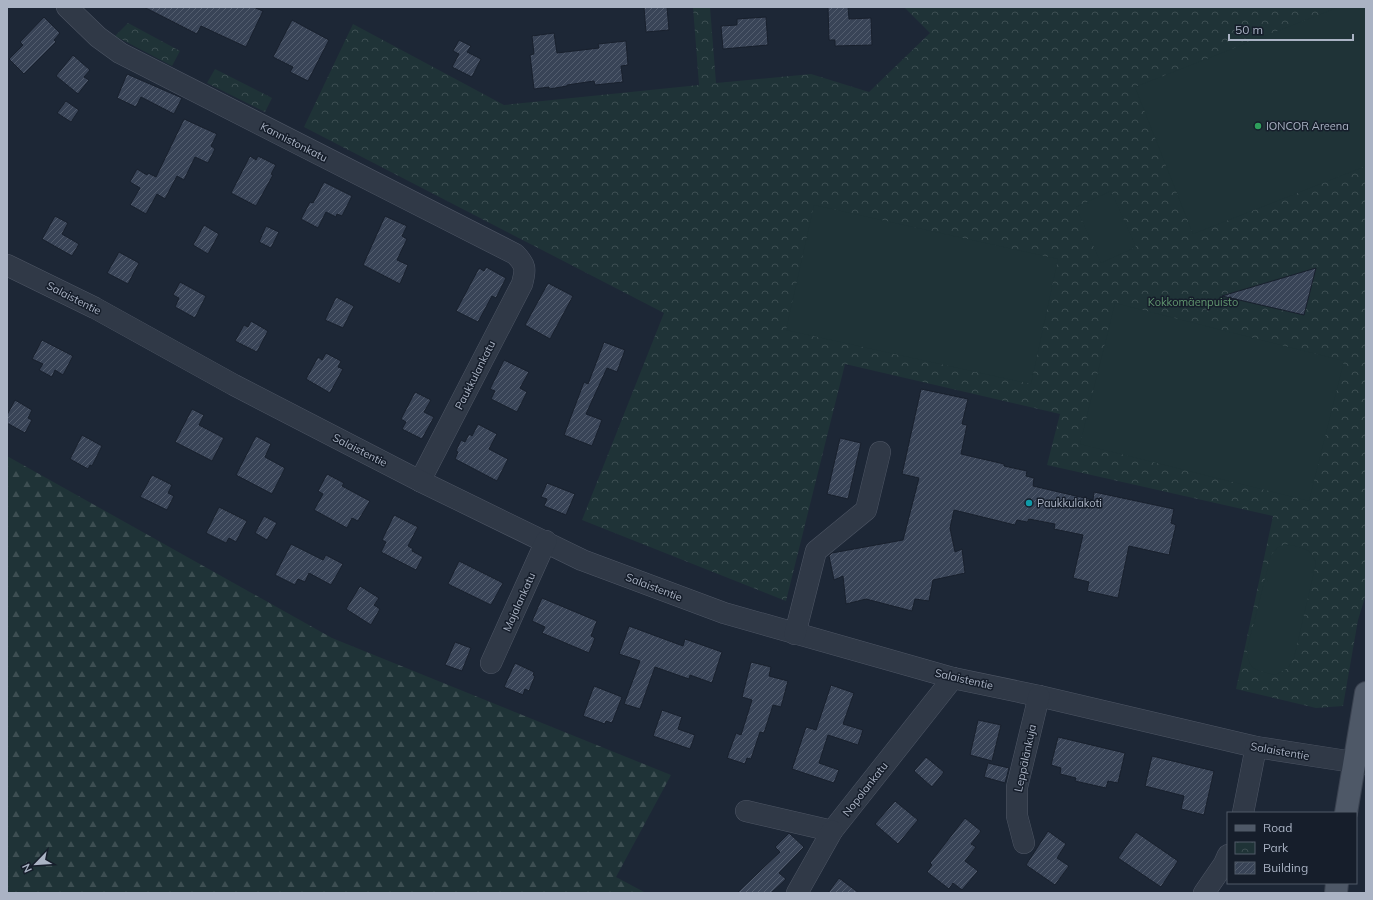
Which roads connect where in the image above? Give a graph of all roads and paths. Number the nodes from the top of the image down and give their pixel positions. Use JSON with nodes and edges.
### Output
{"nodes":[{"id":1,"x":67,"y":7,"type":"edge"},
{"id":2,"x":7,"y":265,"type":"edge"},
{"id":3,"x":525,"y":268,"type":"joint"},
{"id":4,"x":880,"y":452,"type":"dead end"},
{"id":5,"x":420,"y":481,"type":"junction"},
{"id":6,"x":546,"y":541,"type":"junction"},
{"id":7,"x":795,"y":634,"type":"junction"},
{"id":8,"x":492,"y":663,"type":"dead end"},
{"id":9,"x":952,"y":678,"type":"junction"},
{"id":10,"x":1366,"y":693,"type":"edge"},
{"id":11,"x":1039,"y":696,"type":"junction"},
{"id":12,"x":1256,"y":747,"type":"junction"},
{"id":13,"x":1360,"y":763,"type":"edge"},
{"id":14,"x":746,"y":811,"type":"dead end"},
{"id":15,"x":1243,"y":812,"type":"edge"},
{"id":16,"x":1346,"y":812,"type":"edge"},
{"id":17,"x":832,"y":831,"type":"junction"},
{"id":18,"x":1024,"y":843,"type":"dead end"},
{"id":19,"x":1227,"y":857,"type":"edge"},
{"id":20,"x":798,"y":893,"type":"edge"},
{"id":21,"x":1204,"y":893,"type":"edge"}],
"edges":[{"from":1,"to":3,"type":"street","name":"Kannistonkatu"},
{"from":2,"to":5,"type":"street","name":"Salaistentie"},
{"from":3,"to":5,"type":"street","name":"Paukkulankatu"},
{"from":4,"to":7,"type":"street"},
{"from":5,"to":6,"type":"street","name":"Salaistentie"},
{"from":6,"to":7,"type":"street","name":"Salaistentie"},
{"from":6,"to":8,"type":"street","name":"Majalankatu"},
{"from":7,"to":9,"type":"street","name":"Salaistentie"},
{"from":9,"to":11,"type":"street","name":"Salaistentie"},
{"from":9,"to":17,"type":"street","name":"Nopolankatu"},
{"from":10,"to":13,"type":"main road"},
{"from":11,"to":12,"type":"street","name":"Salaistentie"},
{"from":11,"to":18,"type":"street","name":"Leppälänkuja"},
{"from":12,"to":13,"type":"street","name":"Salaistentie"},
{"from":12,"to":15,"type":"street"},
{"from":13,"to":16,"type":"main road"},
{"from":14,"to":17,"type":"street"},
{"from":17,"to":20,"type":"street","name":"Nopolankatu"},
{"from":19,"to":21,"type":"street"}]}
